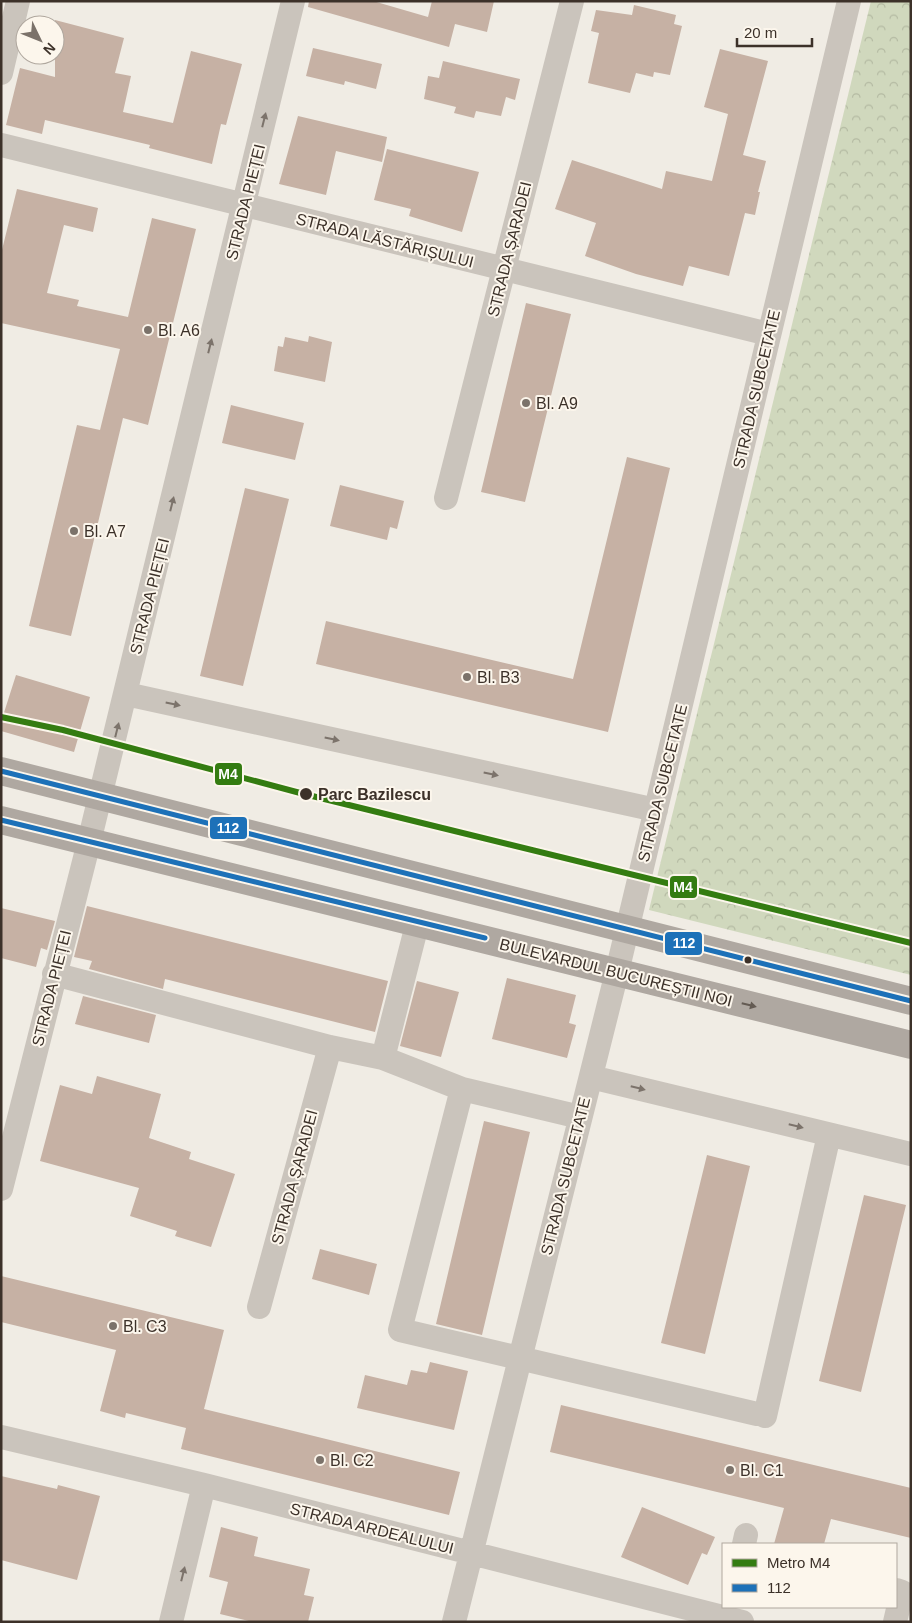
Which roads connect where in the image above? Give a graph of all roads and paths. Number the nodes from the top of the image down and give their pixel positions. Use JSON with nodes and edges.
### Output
{"nodes":[{"id":1,"x":18,"y":1,"type":"edge"},
{"id":2,"x":293,"y":1,"type":"edge"},
{"id":3,"x":572,"y":1,"type":"edge"},
{"id":4,"x":849,"y":1,"type":"edge"},
{"id":5,"x":1,"y":73,"type":"edge"},
{"id":6,"x":1,"y":145,"type":"edge"},
{"id":7,"x":244,"y":205,"type":"junction"},
{"id":8,"x":503,"y":270,"type":"junction"},
{"id":9,"x":769,"y":334,"type":"junction"},
{"id":10,"x":446,"y":498,"type":"dead end"},
{"id":11,"x":126,"y":694,"type":"junction"},
{"id":12,"x":1,"y":771,"type":"edge"},
{"id":13,"x":100,"y":794,"type":"junction"},
{"id":14,"x":656,"y":810,"type":"junction"},
{"id":15,"x":1,"y":820,"type":"edge"},
{"id":16,"x":89,"y":842,"type":"junction"},
{"id":17,"x":418,"y":921,"type":"junction"},
{"id":18,"x":626,"y":929,"type":"junction"},
{"id":19,"x":617,"y":972,"type":"junction"},
{"id":20,"x":54,"y":974,"type":"junction"},
{"id":21,"x":911,"y":1001,"type":"edge"},
{"id":22,"x":911,"y":1045,"type":"edge"},
{"id":23,"x":330,"y":1047,"type":"junction"},
{"id":24,"x":383,"y":1058,"type":"junction"},
{"id":25,"x":591,"y":1077,"type":"junction"},
{"id":26,"x":462,"y":1089,"type":"junction"},
{"id":27,"x":580,"y":1117,"type":"junction"},
{"id":28,"x":829,"y":1135,"type":"junction"},
{"id":29,"x":911,"y":1154,"type":"edge"},
{"id":30,"x":1,"y":1189,"type":"edge"},
{"id":31,"x":259,"y":1307,"type":"dead end"},
{"id":32,"x":518,"y":1360,"type":"junction"},
{"id":33,"x":1,"y":1437,"type":"edge"},
{"id":34,"x":204,"y":1486,"type":"junction"},
{"id":35,"x":470,"y":1553,"type":"junction"},
{"id":36,"x":897,"y":1590,"type":"edge"},
{"id":37,"x":731,"y":1617,"type":"edge"},
{"id":38,"x":171,"y":1622,"type":"edge"},
{"id":39,"x":454,"y":1622,"type":"edge"},
{"id":40,"x":895,"y":1622,"type":"edge"}],
"edges":[{"from":1,"to":5,"type":"street"},
{"from":7,"to":2,"type":"street","name":"STRADA PIEȚEI","one_way":true},
{"from":3,"to":8,"type":"street","name":"STRADA ȘARADEI"},
{"from":4,"to":9,"type":"street","name":"STRADA SUBCETATE"},
{"from":6,"to":7,"type":"street","name":"STRADA LĂSTĂRIȘULUI"},
{"from":7,"to":8,"type":"street","name":"STRADA LĂSTĂRIȘULUI"},
{"from":11,"to":7,"type":"street","name":"STRADA PIEȚEI","one_way":true},
{"from":8,"to":9,"type":"street","name":"STRADA LĂSTĂRIȘULUI"},
{"from":8,"to":10,"type":"street","name":"STRADA ȘARADEI"},
{"from":9,"to":14,"type":"street","name":"STRADA SUBCETATE"},
{"from":13,"to":11,"type":"street","name":"STRADA PIEȚEI","one_way":true},
{"from":11,"to":14,"type":"street","one_way":true},
{"from":12,"to":13,"type":"main road"},
{"from":13,"to":16,"type":"street","name":"STRADA PIEȚEI"},
{"from":13,"to":18,"type":"main road"},
{"from":14,"to":18,"type":"street","name":"STRADA SUBCETATE"},
{"from":15,"to":16,"type":"main road","name":"BULEVARDUL BUCUREȘTII NOI"},
{"from":16,"to":17,"type":"main road","name":"BULEVARDUL BUCUREȘTII NOI"},
{"from":16,"to":20,"type":"street","name":"STRADA PIEȚEI"},
{"from":17,"to":19,"type":"main road","name":"BULEVARDUL BUCUREȘTII NOI"},
{"from":17,"to":24,"type":"street"},
{"from":18,"to":19,"type":"street","name":"STRADA SUBCETATE"},
{"from":18,"to":21,"type":"main road"},
{"from":19,"to":22,"type":"main road","name":"BULEVARDUL BUCUREȘTII NOI","one_way":true},
{"from":19,"to":25,"type":"street","name":"STRADA SUBCETATE"},
{"from":20,"to":23,"type":"street"},
{"from":20,"to":30,"type":"street","name":"STRADA PIEȚEI"},
{"from":23,"to":24,"type":"street"},
{"from":23,"to":31,"type":"street","name":"STRADA ȘARADEI"},
{"from":24,"to":26,"type":"street"},
{"from":25,"to":27,"type":"street","name":"STRADA SUBCETATE"},
{"from":25,"to":28,"type":"street","one_way":true},
{"from":26,"to":27,"type":"street"},
{"from":26,"to":32,"type":"street"},
{"from":27,"to":32,"type":"street","name":"STRADA SUBCETATE"},
{"from":28,"to":29,"type":"street"},
{"from":28,"to":32,"type":"street"},
{"from":32,"to":35,"type":"street","name":"STRADA SUBCETATE"},
{"from":33,"to":34,"type":"street","name":"STRADA ARDEALULUI"},
{"from":34,"to":35,"type":"street","name":"STRADA ARDEALULUI"},
{"from":38,"to":34,"type":"street","one_way":true},
{"from":35,"to":37,"type":"street","name":"STRADA ARDEALULUI"},
{"from":35,"to":39,"type":"street","name":"STRADA SUBCETATE"},
{"from":36,"to":40,"type":"street"}]}
